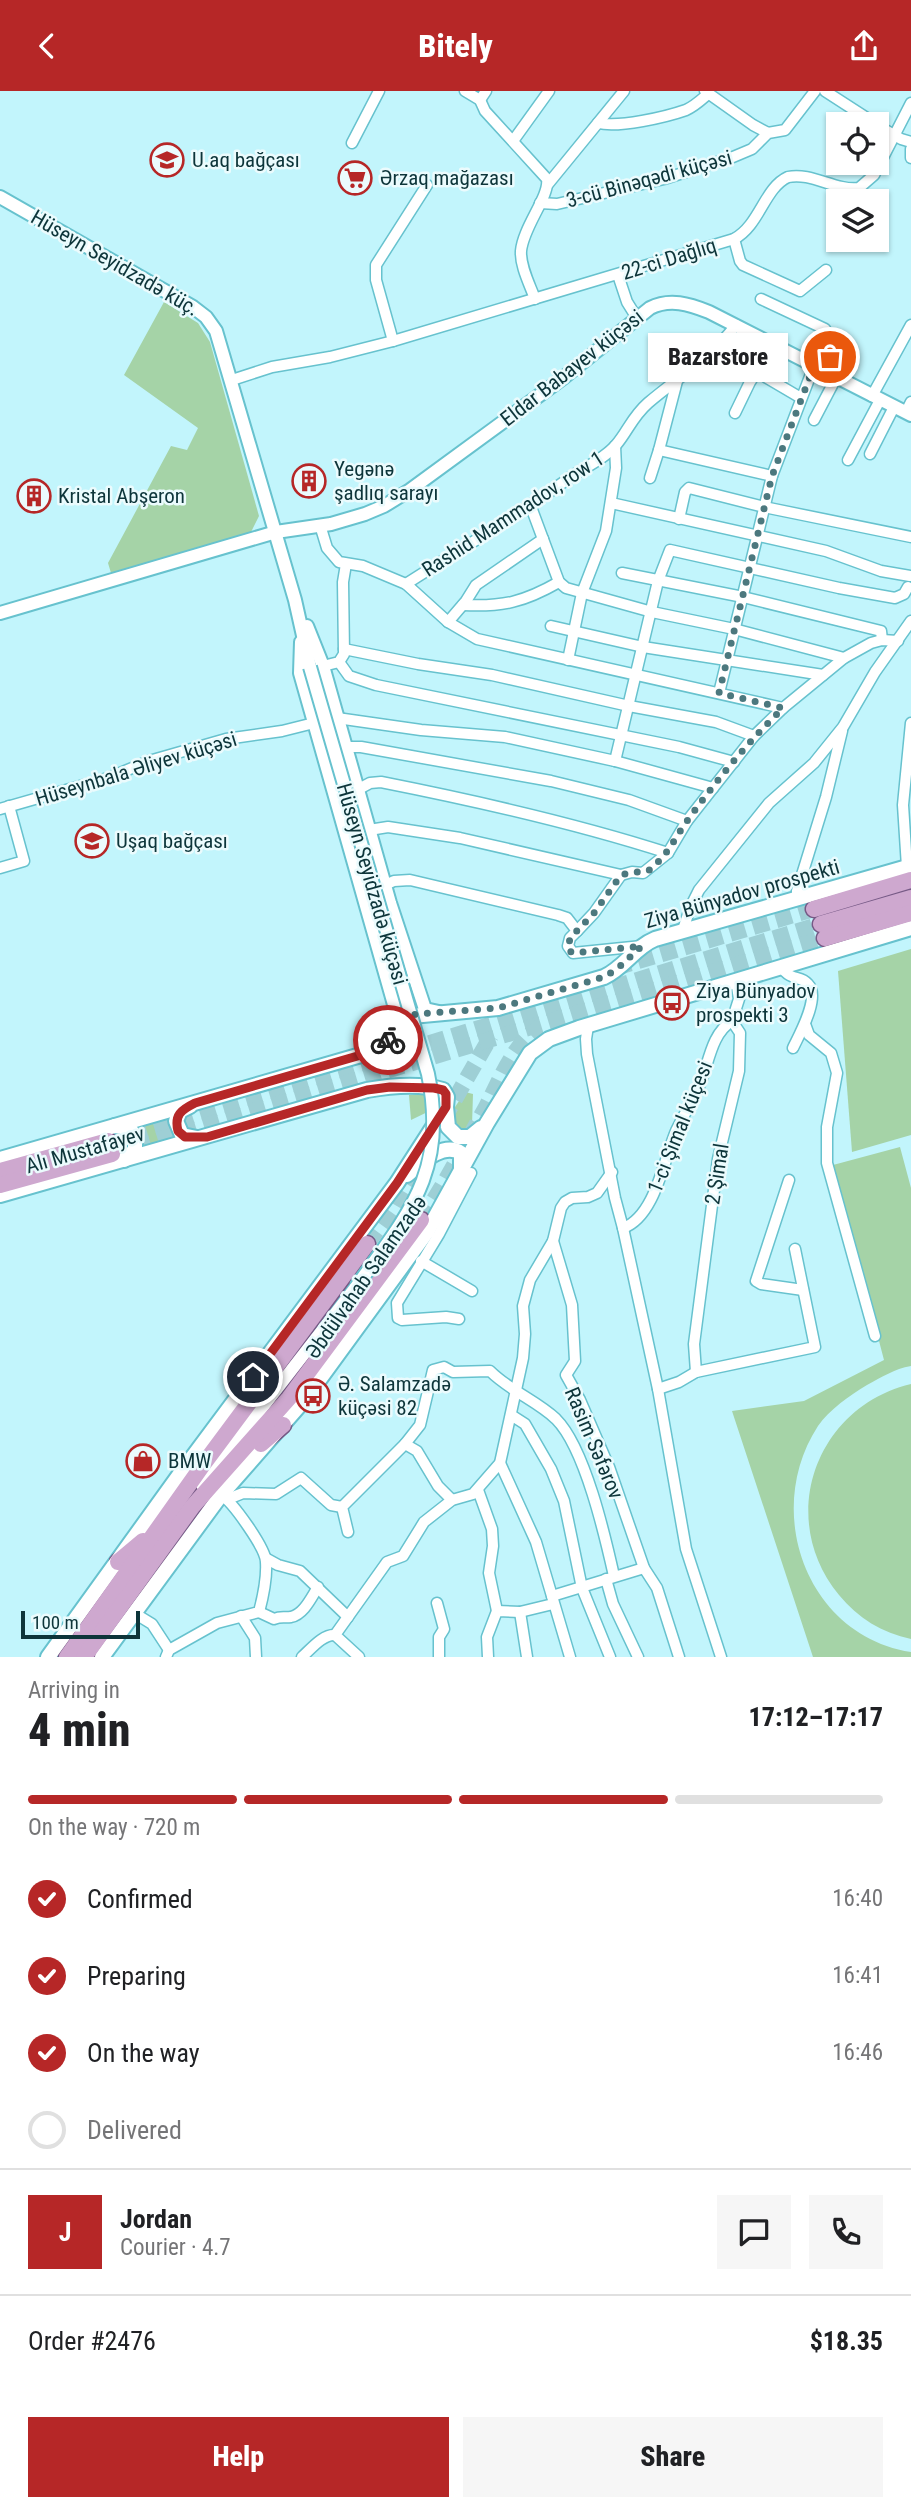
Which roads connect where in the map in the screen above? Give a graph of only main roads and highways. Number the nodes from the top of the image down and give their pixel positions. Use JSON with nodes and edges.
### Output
{"nodes":[{"id":1,"x":910,"y":871,"type":"edge"},
{"id":2,"x":911,"y":898,"type":"edge"},
{"id":3,"x":911,"y":913,"type":"edge"},
{"id":4,"x":820,"y":924,"type":"junction"},
{"id":5,"x":911,"y":928,"type":"edge"},
{"id":6,"x":514,"y":1004,"type":"joint"},
{"id":7,"x":195,"y":1103,"type":"junction"},
{"id":8,"x":446,"y":1107,"type":"junction"},
{"id":9,"x":487,"y":1123,"type":"junction"},
{"id":10,"x":207,"y":1137,"type":"junction"},
{"id":11,"x":114,"y":1145,"type":"junction"},
{"id":12,"x":0,"y":1159,"type":"edge"},
{"id":13,"x":0,"y":1171,"type":"edge"},
{"id":14,"x":466,"y":1172,"type":"junction"},
{"id":15,"x":397,"y":1183,"type":"junction"},
{"id":16,"x":0,"y":1185,"type":"edge"},
{"id":17,"x":0,"y":1195,"type":"edge"},
{"id":18,"x":421,"y":1220,"type":"tunnel mouth"},
{"id":19,"x":367,"y":1244,"type":"tunnel mouth"},
{"id":20,"x":275,"y":1425,"type":"junction"},
{"id":21,"x":223,"y":1491,"type":"junction"},
{"id":22,"x":161,"y":1527,"type":"junction"},
{"id":23,"x":118,"y":1562,"type":"junction"},
{"id":24,"x":78,"y":1654,"type":"edge"},
{"id":25,"x":48,"y":1657,"type":"edge"},
{"id":26,"x":102,"y":1657,"type":"edge"}],
"edges":[{"from":1,"to":4,"type":"main road","name":"Ziya Bünyadov prospekti"},
{"from":1,"to":6,"type":"main road","name":"Ziya Bünyadov prospekti"},
{"from":2,"to":4,"type":"main road"},
{"from":3,"to":4,"type":"main road"},
{"from":5,"to":9,"type":"main road","name":"Əbdülvahab Salamzadə"},
{"from":6,"to":7,"type":"main road","name":"Alı Mustafayev"},
{"from":7,"to":10,"type":"main road"},
{"from":7,"to":11,"type":"main road","name":"Alı Mustafayev"},
{"from":8,"to":9,"type":"main road"},
{"from":8,"to":10,"type":"main road","name":"Alı Mustafayev"},
{"from":8,"to":15,"type":"main road"},
{"from":9,"to":14,"type":"main road","name":"Əbdülvahab Salamzadə"},
{"from":10,"to":11,"type":"main road","name":"Alı Mustafayev"},
{"from":11,"to":12,"type":"main road","name":"Alı Mustafayev"},
{"from":11,"to":13,"type":"main road","name":"Alı Mustafayev"},
{"from":11,"to":16,"type":"main road","name":"Alı Mustafayev"},
{"from":11,"to":17,"type":"main road","name":"Alı Mustafayev"},
{"from":14,"to":15,"type":"main road"},
{"from":14,"to":20,"type":"main road","name":"Əbdülvahab Salamzadə"},
{"from":15,"to":23,"type":"main road","name":"Əbdülvahab Salamzadə"},
{"from":18,"to":20,"type":"main road","name":"Əbdülvahab Salamzadə"},
{"from":19,"to":22,"type":"main road","name":"Əbdülvahab Salamzadə"},
{"from":20,"to":21,"type":"main road","name":"Əbdülvahab Salamzadə"},
{"from":20,"to":21,"type":"main road"},
{"from":21,"to":24,"type":"main road","name":"Əbdülvahab Salamzadə"},
{"from":21,"to":26,"type":"main road","name":"Əbdülvahab Salamzadə"},
{"from":22,"to":23,"type":"main road"},
{"from":22,"to":24,"type":"main road","name":"Əbdülvahab Salamzadə"},
{"from":23,"to":25,"type":"main road","name":"Əbdülvahab Salamzadə"}]}
